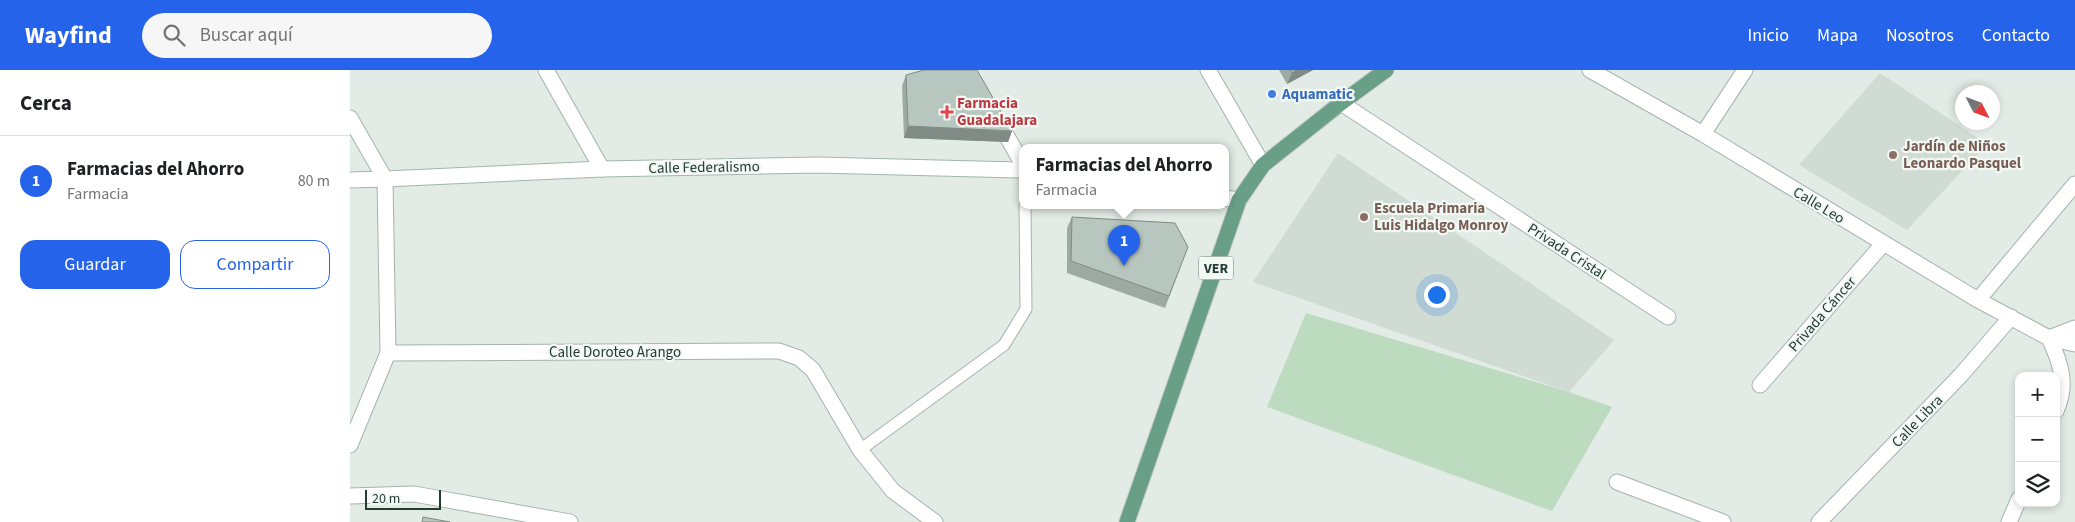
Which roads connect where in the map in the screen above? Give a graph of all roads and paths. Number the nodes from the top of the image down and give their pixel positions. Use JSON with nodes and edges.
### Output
{"nodes":[{"id":1,"x":546,"y":70,"type":"edge"},
{"id":2,"x":1208,"y":70,"type":"edge"},
{"id":3,"x":1386,"y":70,"type":"edge"},
{"id":4,"x":1590,"y":70,"type":"edge"},
{"id":5,"x":1745,"y":70,"type":"edge"},
{"id":6,"x":1341,"y":103,"type":"junction"},
{"id":7,"x":994,"y":113,"type":"edge"},
{"id":8,"x":350,"y":118,"type":"edge"},
{"id":9,"x":1702,"y":134,"type":"junction"},
{"id":10,"x":1019,"y":158,"type":"edge"},
{"id":11,"x":1264,"y":165,"type":"junction"},
{"id":12,"x":602,"y":169,"type":"junction"},
{"id":13,"x":1019,"y":170,"type":"edge"},
{"id":14,"x":385,"y":178,"type":"junction"},
{"id":15,"x":350,"y":180,"type":"edge"},
{"id":16,"x":2075,"y":184,"type":"edge"},
{"id":17,"x":1232,"y":199,"type":"edge"},
{"id":18,"x":1025,"y":209,"type":"edge"},
{"id":19,"x":1229,"y":209,"type":"edge"},
{"id":20,"x":1883,"y":244,"type":"junction"},
{"id":21,"x":1978,"y":300,"type":"junction"},
{"id":22,"x":1668,"y":317,"type":"dead end"},
{"id":23,"x":2011,"y":318,"type":"junction"},
{"id":24,"x":2075,"y":328,"type":"edge"},
{"id":25,"x":2049,"y":338,"type":"junction"},
{"id":26,"x":2075,"y":344,"type":"edge"},
{"id":27,"x":388,"y":353,"type":"junction"},
{"id":28,"x":1760,"y":385,"type":"dead end"},
{"id":29,"x":2060,"y":393,"type":"edge"},
{"id":30,"x":350,"y":445,"type":"edge"},
{"id":31,"x":860,"y":450,"type":"junction"},
{"id":32,"x":1617,"y":482,"type":"dead end"},
{"id":33,"x":350,"y":496,"type":"edge"},
{"id":34,"x":2016,"y":507,"type":"edge"},
{"id":35,"x":570,"y":522,"type":"edge"},
{"id":36,"x":935,"y":522,"type":"edge"},
{"id":37,"x":1127,"y":522,"type":"edge"},
{"id":38,"x":1722,"y":522,"type":"edge"},
{"id":39,"x":1820,"y":522,"type":"edge"},
{"id":40,"x":2009,"y":522,"type":"edge"}],
"edges":[{"from":1,"to":12,"type":"street"},
{"from":2,"to":11,"type":"street"},
{"from":3,"to":6,"type":"main road","number":"VER"},
{"from":4,"to":9,"type":"street","name":"Calle Leo"},
{"from":5,"to":9,"type":"street"},
{"from":6,"to":11,"type":"main road","number":"VER"},
{"from":6,"to":22,"type":"street","name":"Privada Cristal"},
{"from":7,"to":10,"type":"street"},
{"from":8,"to":14,"type":"street"},
{"from":9,"to":20,"type":"street","name":"Calle Leo"},
{"from":11,"to":17,"type":"main road","number":"VER"},
{"from":12,"to":13,"type":"street","name":"Calle Federalismo"},
{"from":12,"to":14,"type":"street","name":"Calle Federalismo"},
{"from":14,"to":15,"type":"street","name":"Calle Federalismo"},
{"from":14,"to":27,"type":"street"},
{"from":16,"to":21,"type":"street"},
{"from":18,"to":31,"type":"lane"},
{"from":19,"to":37,"type":"main road","number":"VER"},
{"from":20,"to":21,"type":"street","name":"Calle Leo"},
{"from":20,"to":28,"type":"street","name":"Privada Cáncer"},
{"from":21,"to":23,"type":"street","name":"Calle Leo"},
{"from":23,"to":25,"type":"street","name":"Calle Leo"},
{"from":23,"to":39,"type":"street","name":"Calle Libra"},
{"from":24,"to":25,"type":"street"},
{"from":25,"to":26,"type":"street","name":"Calle Leo"},
{"from":25,"to":29,"type":"street"},
{"from":27,"to":30,"type":"street"},
{"from":27,"to":31,"type":"street","name":"Calle Doroteo Arango"},
{"from":31,"to":36,"type":"street","name":"Calle Doroteo Arango"},
{"from":32,"to":38,"type":"street"},
{"from":33,"to":35,"type":"street"},
{"from":34,"to":40,"type":"street"}]}
